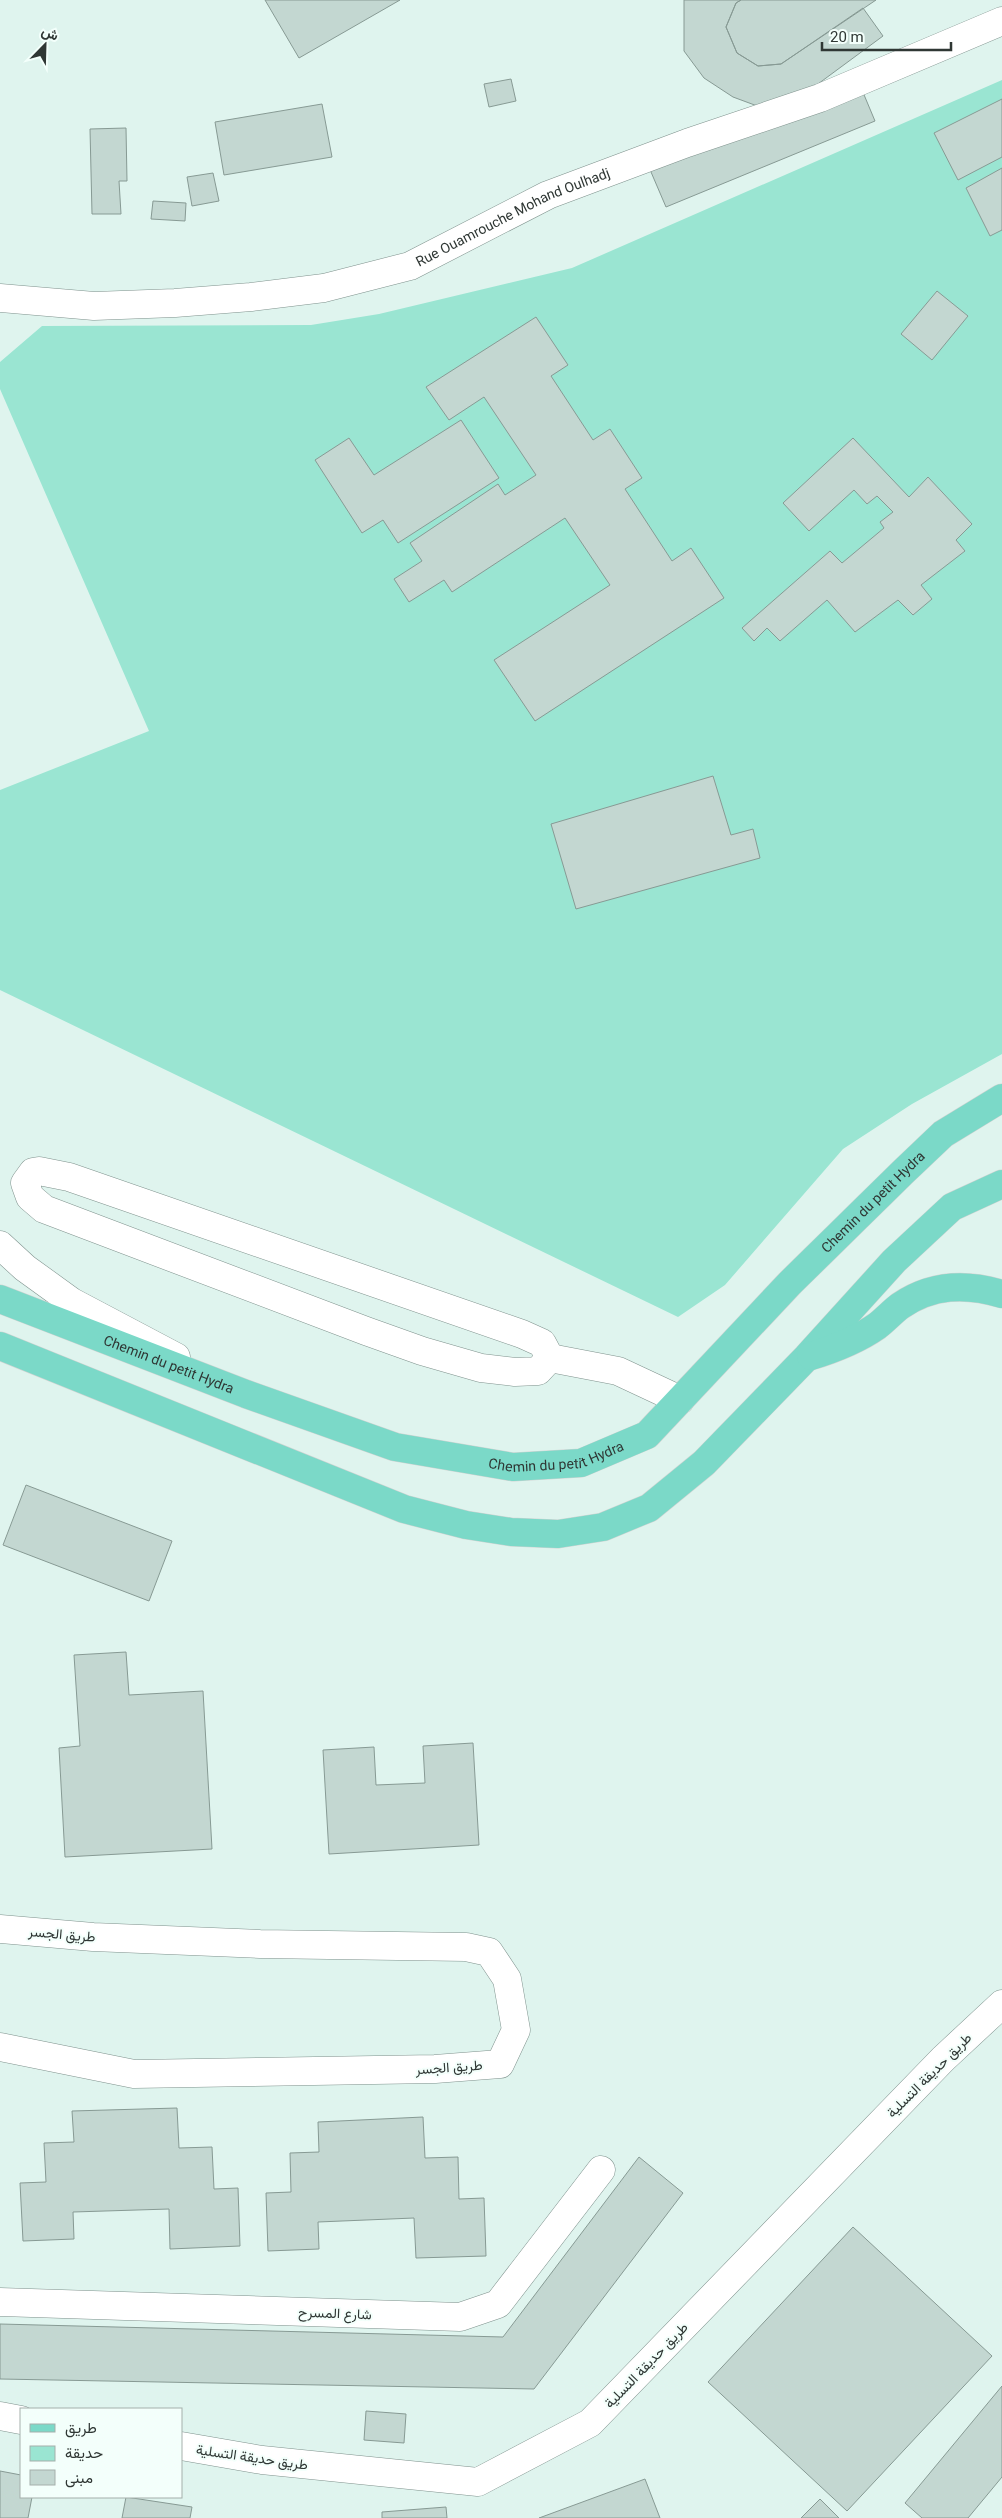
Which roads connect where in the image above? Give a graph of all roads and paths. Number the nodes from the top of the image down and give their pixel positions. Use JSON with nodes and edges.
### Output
{"nodes":[{"id":1,"x":1002,"y":21,"type":"edge"},
{"id":2,"x":0,"y":298,"type":"edge"},
{"id":3,"x":1002,"y":1098,"type":"edge"},
{"id":4,"x":1002,"y":1184,"type":"edge"},
{"id":5,"x":0,"y":1245,"type":"edge"},
{"id":6,"x":1002,"y":1294,"type":"edge"},
{"id":7,"x":0,"y":1299,"type":"edge"},
{"id":8,"x":0,"y":1346,"type":"edge"},
{"id":9,"x":807,"y":1357,"type":"junction"},
{"id":10,"x":550,"y":1358,"type":"junction"},
{"id":11,"x":246,"y":1394,"type":"junction"},
{"id":12,"x":680,"y":1400,"type":"junction"},
{"id":13,"x":0,"y":1929,"type":"edge"},
{"id":14,"x":1002,"y":2004,"type":"edge"},
{"id":15,"x":0,"y":2047,"type":"edge"},
{"id":16,"x":602,"y":2170,"type":"dead end"},
{"id":17,"x":0,"y":2302,"type":"edge"},
{"id":18,"x":0,"y":2416,"type":"edge"},
{"id":19,"x":20,"y":2420,"type":"edge"},
{"id":20,"x":182,"y":2446,"type":"edge"}],
"edges":[{"from":1,"to":2,"type":"street","name":"Rue Ouamrouche Mohand Oulhadj"},
{"from":3,"to":12,"type":"main road","name":"Chemin du petit Hydra"},
{"from":4,"to":9,"type":"main road"},
{"from":5,"to":11,"type":"street"},
{"from":6,"to":9,"type":"main road"},
{"from":7,"to":11,"type":"main road","name":"Chemin du petit Hydra"},
{"from":8,"to":9,"type":"main road"},
{"from":10,"to":10,"type":"street"},
{"from":10,"to":12,"type":"street"},
{"from":11,"to":12,"type":"main road","name":"Chemin du petit Hydra"},
{"from":13,"to":15,"type":"street","name":"طريق الجسر"},
{"from":14,"to":20,"type":"street","name":"طريق حديقة التسلية"},
{"from":16,"to":17,"type":"street","name":"شارع المسرح"},
{"from":18,"to":19,"type":"street"}]}
